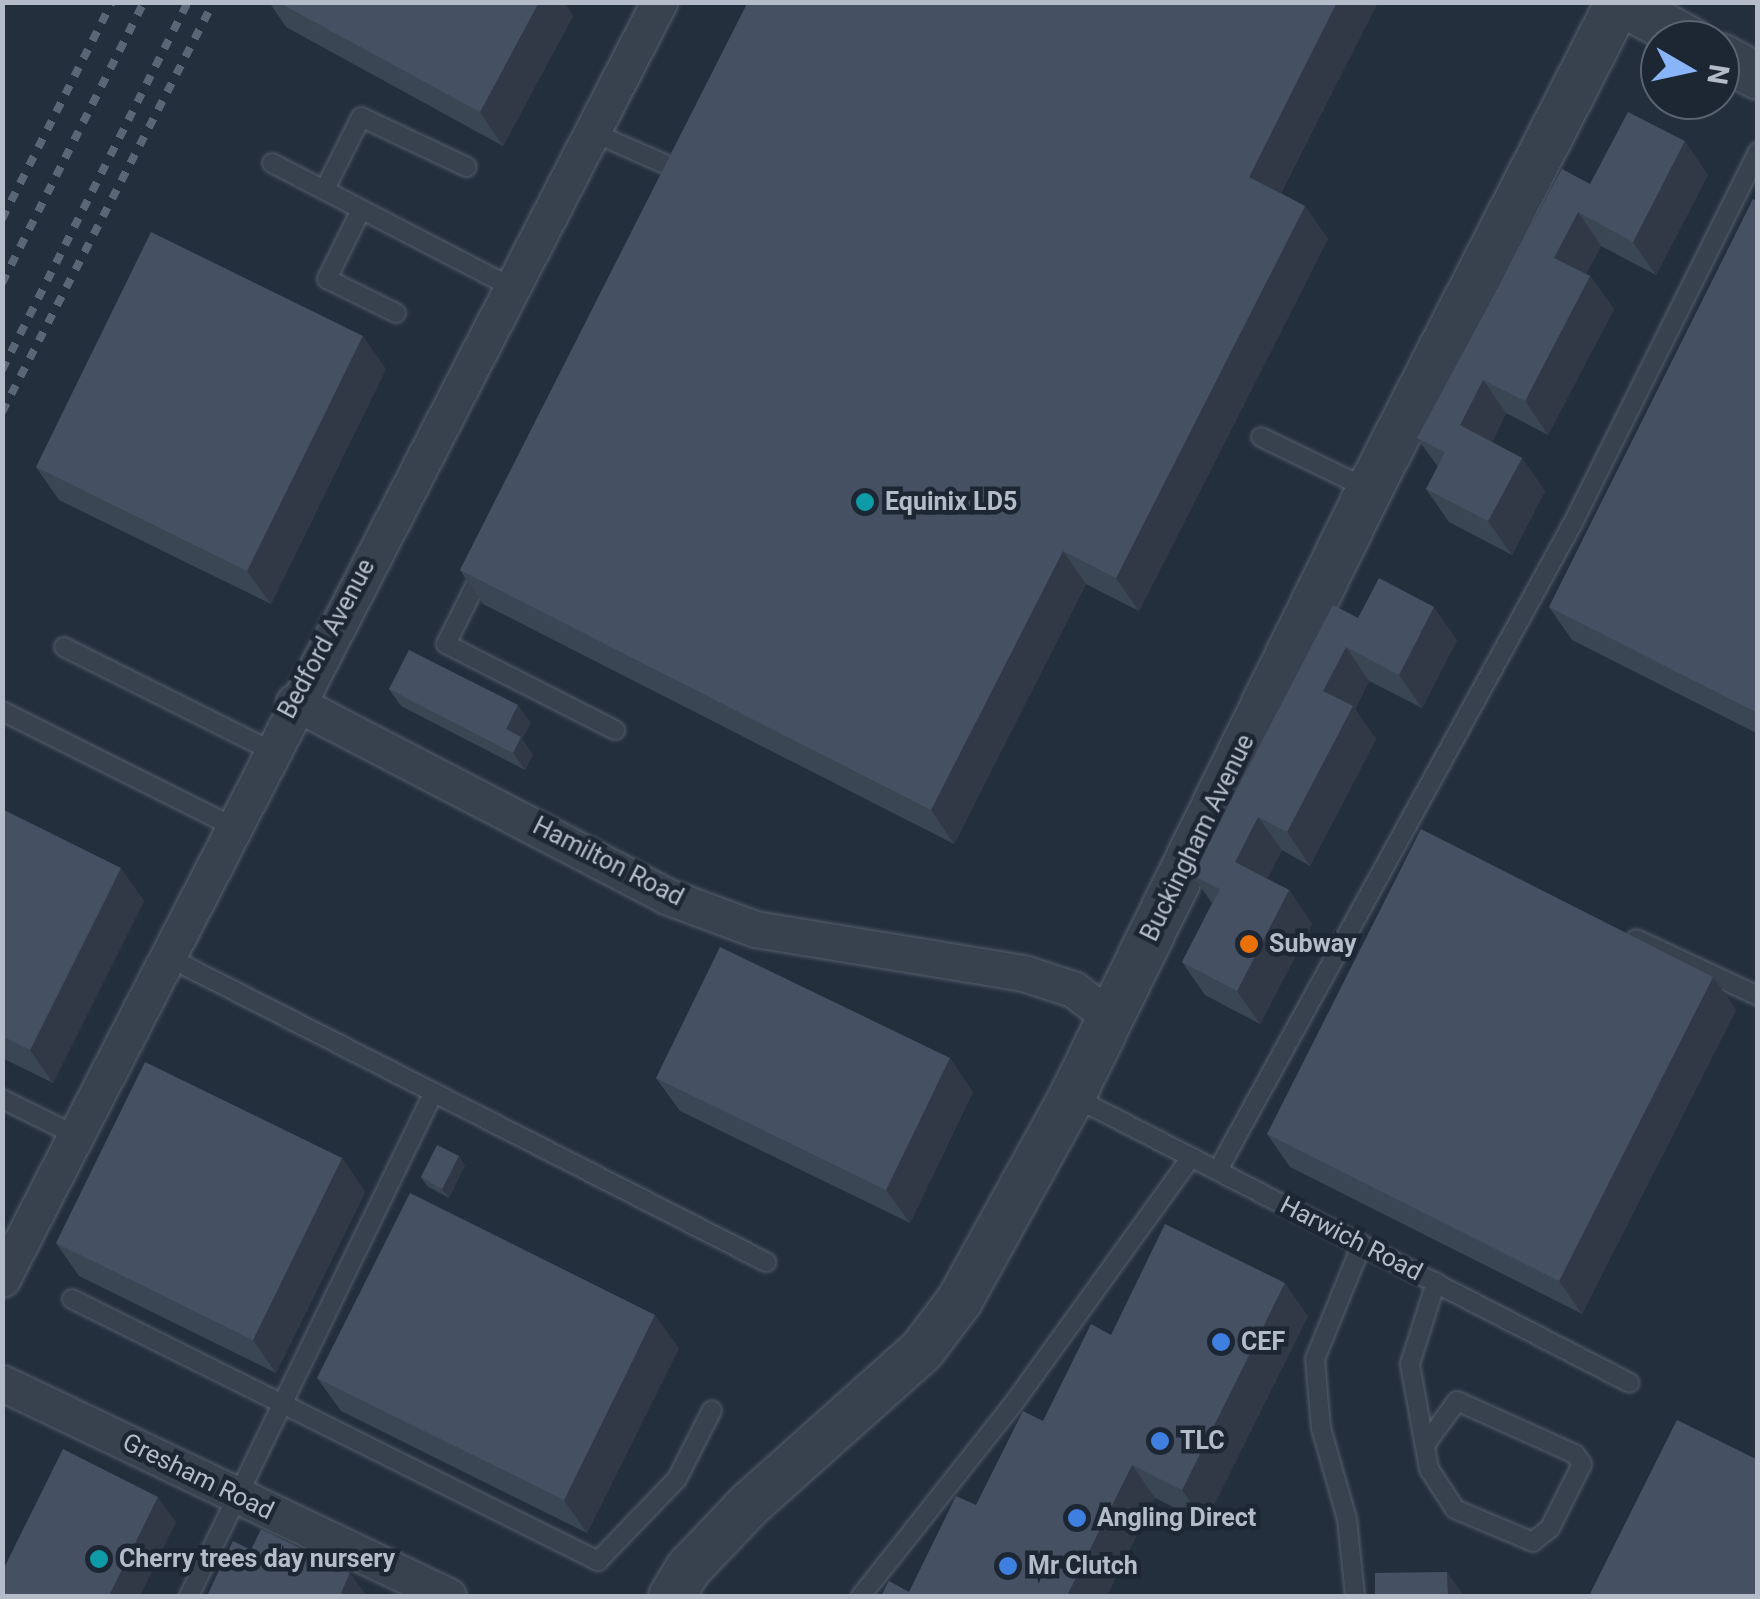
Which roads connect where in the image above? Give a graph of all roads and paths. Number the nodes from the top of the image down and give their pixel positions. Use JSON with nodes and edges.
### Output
{"nodes":[{"id":1,"x":658,"y":2,"type":"edge"},
{"id":2,"x":1619,"y":2,"type":"edge"},
{"id":3,"x":1653,"y":20,"type":"edge"},
{"id":4,"x":592,"y":132,"type":"junction"},
{"id":5,"x":1758,"y":152,"type":"edge"},
{"id":6,"x":272,"y":162,"type":"dead end"},
{"id":7,"x":467,"y":167,"type":"dead end"},
{"id":8,"x":325,"y":189,"type":"junction"},
{"id":9,"x":674,"y":189,"type":"edge"},
{"id":10,"x":361,"y":210,"type":"junction"},
{"id":11,"x":509,"y":286,"type":"junction"},
{"id":12,"x":396,"y":313,"type":"dead end"},
{"id":13,"x":1260,"y":437,"type":"dead end"},
{"id":14,"x":1368,"y":489,"type":"junction"},
{"id":15,"x":490,"y":556,"type":"edge"},
{"id":16,"x":64,"y":648,"type":"dead end"},
{"id":17,"x":294,"y":702,"type":"junction"},
{"id":18,"x":2,"y":712,"type":"edge"},
{"id":19,"x":615,"y":730,"type":"dead end"},
{"id":20,"x":270,"y":750,"type":"junction"},
{"id":21,"x":232,"y":826,"type":"junction"},
{"id":22,"x":1401,"y":828,"type":"junction"},
{"id":23,"x":1418,"y":836,"type":"edge"},
{"id":24,"x":1615,"y":929,"type":"edge"},
{"id":25,"x":166,"y":956,"type":"junction"},
{"id":26,"x":1758,"y":996,"type":"edge"},
{"id":27,"x":1110,"y":1017,"type":"junction"},
{"id":28,"x":433,"y":1094,"type":"junction"},
{"id":29,"x":1072,"y":1096,"type":"junction"},
{"id":30,"x":2,"y":1099,"type":"edge"},
{"id":31,"x":75,"y":1135,"type":"junction"},
{"id":32,"x":1192,"y":1157,"type":"junction"},
{"id":33,"x":1218,"y":1170,"type":"junction"},
{"id":34,"x":1362,"y":1244,"type":"junction"},
{"id":35,"x":766,"y":1262,"type":"dead end"},
{"id":36,"x":2,"y":1278,"type":"edge"},
{"id":37,"x":1436,"y":1282,"type":"junction"},
{"id":38,"x":72,"y":1299,"type":"dead end"},
{"id":39,"x":1630,"y":1382,"type":"dead end"},
{"id":40,"x":2,"y":1383,"type":"edge"},
{"id":41,"x":282,"y":1404,"type":"junction"},
{"id":42,"x":712,"y":1410,"type":"dead end"},
{"id":43,"x":1425,"y":1446,"type":"junction"},
{"id":44,"x":237,"y":1495,"type":"junction"},
{"id":45,"x":189,"y":1596,"type":"edge"},
{"id":46,"x":448,"y":1596,"type":"edge"},
{"id":47,"x":671,"y":1596,"type":"edge"},
{"id":48,"x":861,"y":1596,"type":"edge"},
{"id":49,"x":1355,"y":1596,"type":"edge"}],
"edges":[{"from":1,"to":4,"type":"street","name":"Bedford Avenue"},
{"from":2,"to":3,"type":"street"},
{"from":2,"to":14,"type":"street","name":"Buckingham Avenue"},
{"from":4,"to":9,"type":"lane"},
{"from":4,"to":11,"type":"street","name":"Bedford Avenue"},
{"from":5,"to":22,"type":"lane"},
{"from":6,"to":8,"type":"lane"},
{"from":7,"to":8,"type":"lane"},
{"from":8,"to":10,"type":"lane"},
{"from":10,"to":11,"type":"lane"},
{"from":10,"to":12,"type":"lane"},
{"from":11,"to":17,"type":"street","name":"Bedford Avenue"},
{"from":13,"to":14,"type":"lane"},
{"from":14,"to":27,"type":"street","name":"Buckingham Avenue"},
{"from":15,"to":19,"type":"lane"},
{"from":16,"to":20,"type":"lane"},
{"from":17,"to":20,"type":"street","name":"Bedford Avenue"},
{"from":17,"to":27,"type":"street","name":"Hamilton Road"},
{"from":18,"to":21,"type":"lane"},
{"from":20,"to":21,"type":"street","name":"Bedford Avenue"},
{"from":21,"to":25,"type":"street","name":"Bedford Avenue"},
{"from":22,"to":23,"type":"lane"},
{"from":22,"to":33,"type":"lane"},
{"from":24,"to":26,"type":"lane"},
{"from":25,"to":28,"type":"lane"},
{"from":25,"to":31,"type":"street","name":"Bedford Avenue"},
{"from":27,"to":29,"type":"street","name":"Buckingham Avenue"},
{"from":28,"to":35,"type":"lane"},
{"from":28,"to":41,"type":"lane"},
{"from":29,"to":32,"type":"lane","name":"Harwich Road"},
{"from":29,"to":47,"type":"street","name":"Buckingham Avenue"},
{"from":30,"to":31,"type":"lane"},
{"from":31,"to":36,"type":"street","name":"Bedford Avenue"},
{"from":32,"to":33,"type":"lane","name":"Harwich Road"},
{"from":32,"to":48,"type":"lane"},
{"from":33,"to":34,"type":"lane","name":"Harwich Road"},
{"from":34,"to":37,"type":"lane","name":"Harwich Road"},
{"from":34,"to":49,"type":"lane"},
{"from":37,"to":39,"type":"lane","name":"Harwich Road"},
{"from":37,"to":43,"type":"lane"},
{"from":38,"to":41,"type":"lane"},
{"from":40,"to":44,"type":"street","name":"Gresham Road"},
{"from":41,"to":42,"type":"lane"},
{"from":41,"to":44,"type":"lane"},
{"from":43,"to":43,"type":"lane"},
{"from":44,"to":45,"type":"lane"},
{"from":44,"to":46,"type":"street","name":"Gresham Road"}]}
